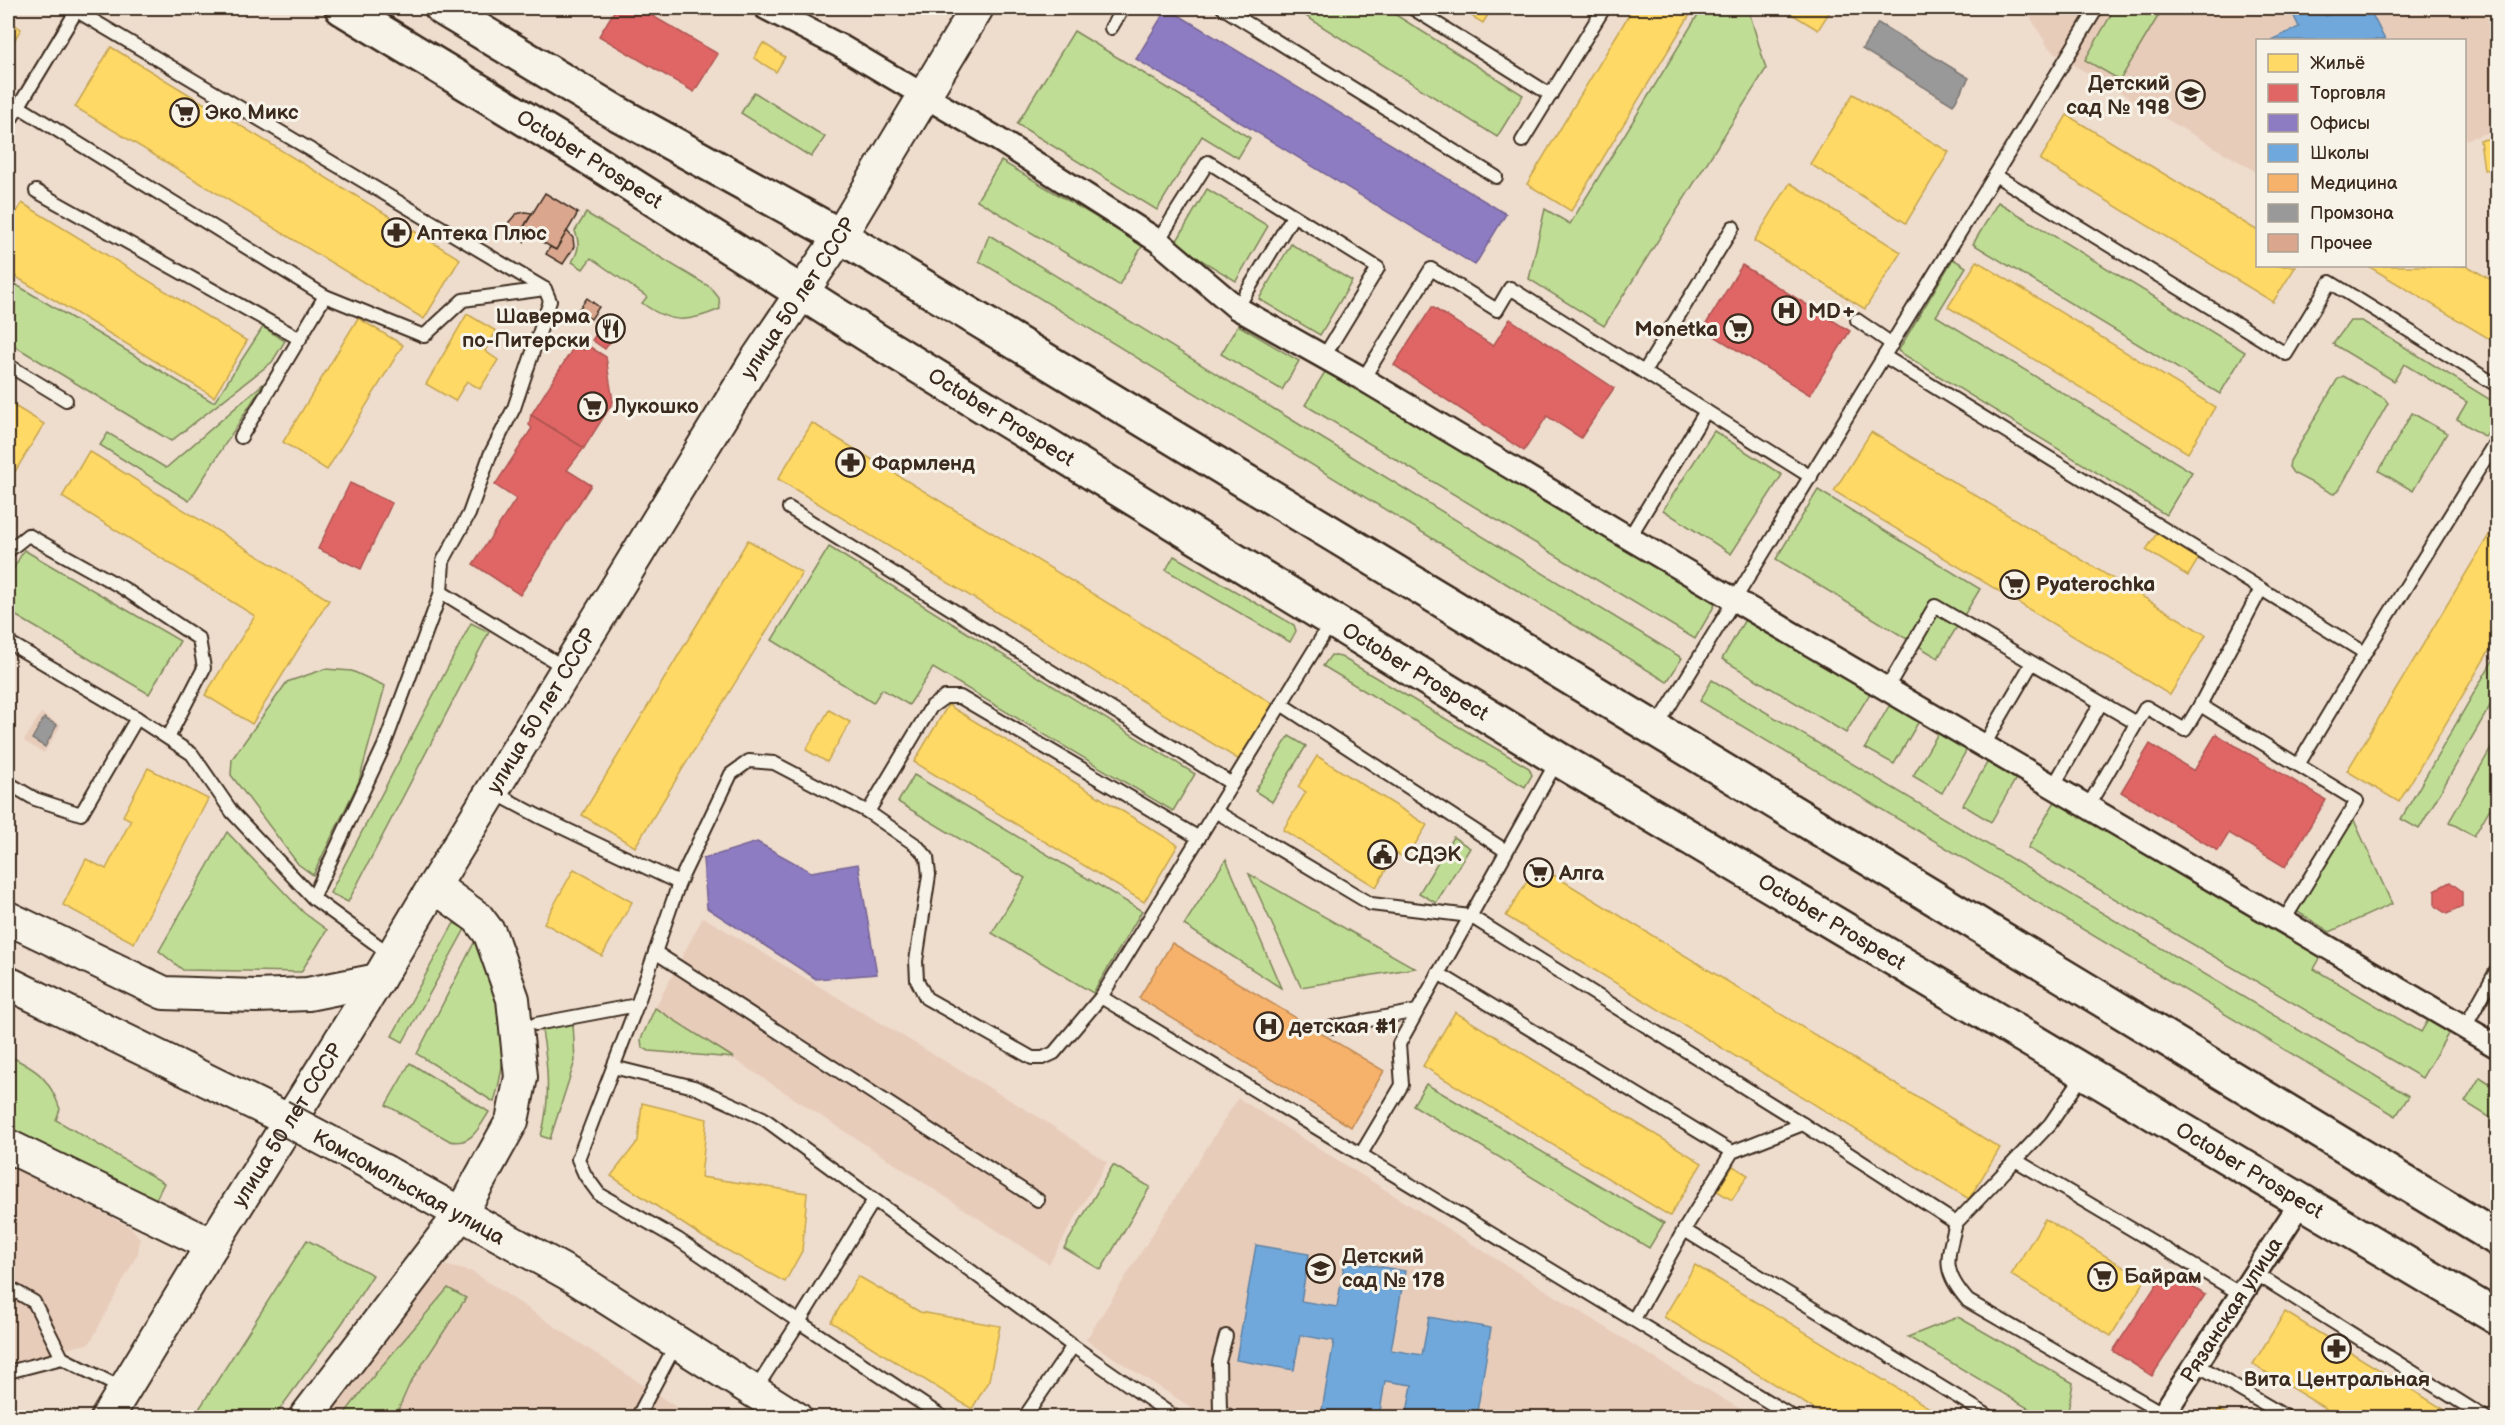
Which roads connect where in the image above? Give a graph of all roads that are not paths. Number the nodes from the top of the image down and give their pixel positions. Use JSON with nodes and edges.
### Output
{"nodes":[{"id":1,"x":342,"y":8,"type":"edge"},
{"id":2,"x":442,"y":8,"type":"edge"},
{"id":3,"x":766,"y":8,"type":"edge"},
{"id":4,"x":977,"y":8,"type":"edge"},
{"id":5,"x":1123,"y":8,"type":"edge"},
{"id":6,"x":1223,"y":8,"type":"edge"},
{"id":7,"x":1412,"y":8,"type":"edge"},
{"id":8,"x":1604,"y":8,"type":"edge"},
{"id":9,"x":2097,"y":8,"type":"edge"},
{"id":10,"x":74,"y":9,"type":"edge"},
{"id":11,"x":1111,"y":28,"type":"dead end"},
{"id":12,"x":1551,"y":94,"type":"junction"},
{"id":13,"x":925,"y":95,"type":"junction"},
{"id":14,"x":18,"y":106,"type":"junction"},
{"id":15,"x":8,"y":124,"type":"edge"},
{"id":16,"x":1522,"y":141,"type":"dead end"},
{"id":17,"x":1995,"y":175,"type":"junction"},
{"id":18,"x":1496,"y":177,"type":"dead end"},
{"id":19,"x":36,"y":191,"type":"dead end"},
{"id":20,"x":1293,"y":216,"type":"junction"},
{"id":21,"x":1733,"y":227,"type":"dead end"},
{"id":22,"x":840,"y":236,"type":"junction"},
{"id":23,"x":1158,"y":241,"type":"junction"},
{"id":24,"x":545,"y":289,"type":"junction"},
{"id":25,"x":802,"y":294,"type":"junction"},
{"id":26,"x":325,"y":296,"type":"junction"},
{"id":27,"x":1237,"y":308,"type":"junction"},
{"id":28,"x":1857,"y":320,"type":"dead end"},
{"id":29,"x":300,"y":339,"type":"junction"},
{"id":30,"x":1892,"y":344,"type":"junction"},
{"id":31,"x":1884,"y":356,"type":"junction"},
{"id":32,"x":1323,"y":358,"type":"junction"},
{"id":33,"x":8,"y":365,"type":"edge"},
{"id":34,"x":1644,"y":372,"type":"junction"},
{"id":35,"x":1363,"y":379,"type":"junction"},
{"id":36,"x":2498,"y":386,"type":"edge"},
{"id":37,"x":66,"y":400,"type":"dead end"},
{"id":38,"x":1706,"y":411,"type":"junction"},
{"id":39,"x":241,"y":437,"type":"dead end"},
{"id":40,"x":2498,"y":438,"type":"edge"},
{"id":41,"x":1811,"y":477,"type":"junction"},
{"id":42,"x":789,"y":508,"type":"dead end"},
{"id":43,"x":1629,"y":538,"type":"junction"},
{"id":44,"x":8,"y":551,"type":"edge"},
{"id":45,"x":2261,"y":589,"type":"junction"},
{"id":46,"x":441,"y":592,"type":"junction"},
{"id":47,"x":1735,"y":599,"type":"junction"},
{"id":48,"x":1332,"y":621,"type":"junction"},
{"id":49,"x":8,"y":642,"type":"edge"},
{"id":50,"x":2365,"y":653,"type":"junction"},
{"id":51,"x":2032,"y":663,"type":"junction"},
{"id":52,"x":567,"y":669,"type":"junction"},
{"id":53,"x":1887,"y":688,"type":"junction"},
{"id":54,"x":2101,"y":703,"type":"junction"},
{"id":55,"x":1281,"y":704,"type":"junction"},
{"id":56,"x":2200,"y":705,"type":"junction"},
{"id":57,"x":137,"y":718,"type":"junction"},
{"id":58,"x":2136,"y":723,"type":"junction"},
{"id":59,"x":1655,"y":730,"type":"junction"},
{"id":60,"x":168,"y":738,"type":"junction"},
{"id":61,"x":1984,"y":745,"type":"junction"},
{"id":62,"x":1558,"y":759,"type":"junction"},
{"id":63,"x":2298,"y":765,"type":"junction"},
{"id":64,"x":8,"y":783,"type":"edge"},
{"id":65,"x":1232,"y":784,"type":"junction"},
{"id":66,"x":2054,"y":785,"type":"junction"},
{"id":67,"x":493,"y":792,"type":"junction"},
{"id":68,"x":2088,"y":806,"type":"junction"},
{"id":69,"x":1215,"y":811,"type":"junction"},
{"id":70,"x":868,"y":812,"type":"junction"},
{"id":71,"x":1199,"y":838,"type":"junction"},
{"id":72,"x":1506,"y":851,"type":"junction"},
{"id":73,"x":679,"y":883,"type":"junction"},
{"id":74,"x":434,"y":886,"type":"junction"},
{"id":75,"x":313,"y":898,"type":"junction"},
{"id":76,"x":1470,"y":916,"type":"junction"},
{"id":77,"x":8,"y":918,"type":"edge"},
{"id":78,"x":2284,"y":920,"type":"junction"},
{"id":79,"x":655,"y":952,"type":"junction"},
{"id":80,"x":385,"y":968,"type":"junction"},
{"id":81,"x":2498,"y":968,"type":"edge"},
{"id":82,"x":1438,"y":973,"type":"junction"},
{"id":83,"x":8,"y":982,"type":"edge"},
{"id":84,"x":1101,"y":997,"type":"junction"},
{"id":85,"x":637,"y":1005,"type":"junction"},
{"id":86,"x":1417,"y":1011,"type":"junction"},
{"id":87,"x":536,"y":1024,"type":"dead end"},
{"id":88,"x":1332,"y":1027,"type":"dead end"},
{"id":89,"x":2465,"y":1027,"type":"junction"},
{"id":90,"x":2498,"y":1047,"type":"edge"},
{"id":91,"x":613,"y":1067,"type":"junction"},
{"id":92,"x":2085,"y":1073,"type":"junction"},
{"id":93,"x":1803,"y":1124,"type":"junction"},
{"id":94,"x":8,"y":1146,"type":"edge"},
{"id":95,"x":1732,"y":1152,"type":"junction"},
{"id":96,"x":1361,"y":1154,"type":"junction"},
{"id":97,"x":2017,"y":1161,"type":"junction"},
{"id":98,"x":874,"y":1200,"type":"junction"},
{"id":99,"x":1038,"y":1200,"type":"dead end"},
{"id":100,"x":2302,"y":1201,"type":"junction"},
{"id":101,"x":460,"y":1215,"type":"junction"},
{"id":102,"x":1956,"y":1223,"type":"junction"},
{"id":103,"x":1684,"y":1230,"type":"junction"},
{"id":104,"x":2498,"y":1239,"type":"edge"},
{"id":105,"x":212,"y":1245,"type":"junction"},
{"id":106,"x":2254,"y":1274,"type":"junction"},
{"id":107,"x":8,"y":1287,"type":"edge"},
{"id":108,"x":2241,"y":1294,"type":"junction"},
{"id":109,"x":2498,"y":1318,"type":"edge"},
{"id":110,"x":1634,"y":1319,"type":"junction"},
{"id":111,"x":799,"y":1322,"type":"junction"},
{"id":112,"x":1227,"y":1336,"type":"dead end"},
{"id":113,"x":677,"y":1342,"type":"junction"},
{"id":114,"x":1073,"y":1346,"type":"junction"},
{"id":115,"x":62,"y":1358,"type":"junction"},
{"id":116,"x":2196,"y":1364,"type":"junction"},
{"id":117,"x":8,"y":1372,"type":"edge"},
{"id":118,"x":124,"y":1389,"type":"junction"},
{"id":119,"x":755,"y":1390,"type":"junction"},
{"id":120,"x":2162,"y":1416,"type":"edge"},
{"id":121,"x":2287,"y":1417,"type":"edge"},
{"id":122,"x":107,"y":1418,"type":"edge"},
{"id":123,"x":304,"y":1418,"type":"edge"},
{"id":124,"x":637,"y":1418,"type":"edge"},
{"id":125,"x":796,"y":1418,"type":"edge"},
{"id":126,"x":944,"y":1418,"type":"edge"},
{"id":127,"x":1024,"y":1418,"type":"edge"},
{"id":128,"x":1176,"y":1418,"type":"edge"},
{"id":129,"x":1233,"y":1418,"type":"edge"},
{"id":130,"x":1795,"y":1418,"type":"edge"},
{"id":131,"x":1992,"y":1418,"type":"edge"},
{"id":132,"x":2486,"y":1418,"type":"edge"}],
"edges":[{"from":1,"to":25,"type":"main road","name":"October Prospect"},
{"from":2,"to":22,"type":"main road"},
{"from":3,"to":13,"type":"street"},
{"from":4,"to":13,"type":"main road","name":"улица 50 лет СССР"},
{"from":5,"to":11,"type":"lane"},
{"from":6,"to":18,"type":"lane"},
{"from":7,"to":12,"type":"lane"},
{"from":8,"to":12,"type":"lane"},
{"from":9,"to":17,"type":"lane"},
{"from":10,"to":14,"type":"lane"},
{"from":10,"to":24,"type":"lane"},
{"from":12,"to":16,"type":"lane"},
{"from":13,"to":22,"type":"main road","name":"улица 50 лет СССР"},
{"from":13,"to":23,"type":"street"},
{"from":14,"to":15,"type":"lane"},
{"from":14,"to":26,"type":"lane"},
{"from":17,"to":30,"type":"lane"},
{"from":17,"to":36,"type":"lane"},
{"from":19,"to":29,"type":"lane"},
{"from":20,"to":23,"type":"lane"},
{"from":20,"to":27,"type":"lane"},
{"from":20,"to":32,"type":"lane"},
{"from":21,"to":34,"type":"lane"},
{"from":22,"to":25,"type":"main road","name":"улица 50 лет СССР"},
{"from":22,"to":59,"type":"main road"},
{"from":23,"to":27,"type":"street"},
{"from":24,"to":26,"type":"lane"},
{"from":24,"to":46,"type":"lane"},
{"from":25,"to":48,"type":"main road","name":"October Prospect"},
{"from":25,"to":52,"type":"main road","name":"улица 50 лет СССР"},
{"from":26,"to":29,"type":"lane"},
{"from":27,"to":32,"type":"street"},
{"from":28,"to":30,"type":"lane"},
{"from":29,"to":39,"type":"lane"},
{"from":30,"to":31,"type":"lane"},
{"from":31,"to":41,"type":"lane"},
{"from":31,"to":45,"type":"lane"},
{"from":32,"to":35,"type":"street"},
{"from":33,"to":37,"type":"lane"},
{"from":34,"to":35,"type":"lane"},
{"from":34,"to":38,"type":"lane"},
{"from":35,"to":43,"type":"street"},
{"from":38,"to":41,"type":"lane"},
{"from":38,"to":43,"type":"lane"},
{"from":40,"to":50,"type":"lane"},
{"from":41,"to":47,"type":"lane"},
{"from":42,"to":65,"type":"lane"},
{"from":43,"to":47,"type":"street"},
{"from":44,"to":60,"type":"lane"},
{"from":45,"to":50,"type":"lane"},
{"from":45,"to":56,"type":"lane"},
{"from":46,"to":52,"type":"lane"},
{"from":46,"to":75,"type":"lane"},
{"from":47,"to":53,"type":"street"},
{"from":47,"to":59,"type":"lane"},
{"from":48,"to":55,"type":"lane"},
{"from":48,"to":62,"type":"main road","name":"October Prospect"},
{"from":49,"to":57,"type":"lane"},
{"from":50,"to":63,"type":"lane"},
{"from":51,"to":53,"type":"lane"},
{"from":51,"to":54,"type":"lane"},
{"from":51,"to":61,"type":"lane"},
{"from":52,"to":67,"type":"main road","name":"улица 50 лет СССР"},
{"from":53,"to":61,"type":"street"},
{"from":54,"to":58,"type":"lane"},
{"from":54,"to":66,"type":"lane"},
{"from":55,"to":65,"type":"lane"},
{"from":55,"to":72,"type":"lane"},
{"from":56,"to":58,"type":"lane"},
{"from":56,"to":63,"type":"lane"},
{"from":57,"to":60,"type":"lane"},
{"from":57,"to":64,"type":"lane"},
{"from":58,"to":68,"type":"lane"},
{"from":59,"to":104,"type":"main road"},
{"from":60,"to":75,"type":"lane"},
{"from":61,"to":66,"type":"street"},
{"from":62,"to":72,"type":"lane"},
{"from":62,"to":92,"type":"main road","name":"October Prospect"},
{"from":63,"to":78,"type":"lane"},
{"from":65,"to":69,"type":"lane"},
{"from":66,"to":68,"type":"street"},
{"from":67,"to":73,"type":"lane"},
{"from":67,"to":74,"type":"main road","name":"улица 50 лет СССР"},
{"from":68,"to":78,"type":"street"},
{"from":69,"to":71,"type":"lane"},
{"from":69,"to":76,"type":"lane"},
{"from":70,"to":71,"type":"lane"},
{"from":70,"to":73,"type":"lane"},
{"from":70,"to":84,"type":"lane"},
{"from":71,"to":84,"type":"lane"},
{"from":72,"to":76,"type":"lane"},
{"from":73,"to":79,"type":"lane"},
{"from":74,"to":80,"type":"main road","name":"улица 50 лет СССР"},
{"from":74,"to":101,"type":"main road"},
{"from":75,"to":80,"type":"lane"},
{"from":76,"to":82,"type":"lane"},
{"from":76,"to":93,"type":"lane"},
{"from":77,"to":80,"type":"main road"},
{"from":78,"to":89,"type":"street"},
{"from":79,"to":85,"type":"lane"},
{"from":79,"to":99,"type":"lane"},
{"from":80,"to":105,"type":"main road","name":"улица 50 лет СССР"},
{"from":81,"to":89,"type":"lane"},
{"from":82,"to":86,"type":"lane"},
{"from":82,"to":95,"type":"lane"},
{"from":83,"to":101,"type":"main road","name":"Комсомольская улица","bridge":true},
{"from":84,"to":96,"type":"lane"},
{"from":85,"to":87,"type":"lane"},
{"from":85,"to":91,"type":"lane"},
{"from":86,"to":88,"type":"lane"},
{"from":86,"to":96,"type":"lane"},
{"from":89,"to":90,"type":"street"},
{"from":91,"to":98,"type":"lane"},
{"from":91,"to":111,"type":"lane"},
{"from":92,"to":97,"type":"lane"},
{"from":92,"to":100,"type":"main road","name":"October Prospect"},
{"from":93,"to":95,"type":"lane"},
{"from":93,"to":102,"type":"lane"},
{"from":94,"to":105,"type":"main road"},
{"from":95,"to":103,"type":"lane"},
{"from":96,"to":110,"type":"lane"},
{"from":97,"to":102,"type":"lane"},
{"from":97,"to":108,"type":"lane"},
{"from":98,"to":111,"type":"lane"},
{"from":98,"to":114,"type":"lane"},
{"from":100,"to":106,"type":"street","name":"Рязанская улица"},
{"from":100,"to":109,"type":"main road","name":"October Prospect"},
{"from":101,"to":113,"type":"main road","name":"Комсомольская улица"},
{"from":101,"to":123,"type":"main road"},
{"from":102,"to":120,"type":"lane"},
{"from":103,"to":110,"type":"lane"},
{"from":103,"to":131,"type":"lane"},
{"from":105,"to":118,"type":"main road","name":"улица 50 лет СССР"},
{"from":106,"to":108,"type":"street","name":"Рязанская улица"},
{"from":106,"to":132,"type":"lane"},
{"from":107,"to":115,"type":"lane"},
{"from":108,"to":116,"type":"street","name":"Рязанская улица"},
{"from":110,"to":130,"type":"lane"},
{"from":111,"to":119,"type":"lane"},
{"from":111,"to":126,"type":"lane"},
{"from":112,"to":129,"type":"lane"},
{"from":113,"to":119,"type":"main road","name":"Комсомольская улица"},
{"from":113,"to":124,"type":"lane"},
{"from":114,"to":127,"type":"lane"},
{"from":114,"to":128,"type":"lane"},
{"from":115,"to":117,"type":"lane"},
{"from":115,"to":118,"type":"lane"},
{"from":116,"to":120,"type":"street","name":"Рязанская улица"},
{"from":116,"to":121,"type":"lane"},
{"from":118,"to":122,"type":"main road","name":"улица 50 лет СССР"},
{"from":119,"to":125,"type":"main road","name":"Комсомольская улица"}]}
